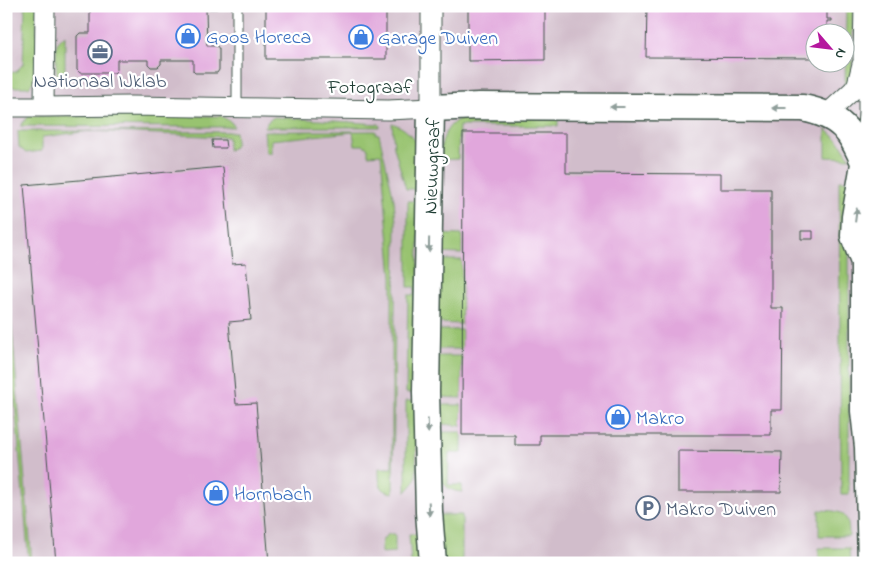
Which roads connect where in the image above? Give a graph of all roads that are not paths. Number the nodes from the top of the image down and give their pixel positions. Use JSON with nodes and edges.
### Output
{"nodes":[{"id":1,"x":46,"y":6,"type":"edge"},
{"id":2,"x":237,"y":6,"type":"edge"},
{"id":3,"x":431,"y":6,"type":"edge"},
{"id":4,"x":864,"y":6,"type":"edge"},
{"id":5,"x":863,"y":58,"type":"junction"},
{"id":6,"x":6,"y":107,"type":"edge"},
{"id":7,"x":44,"y":107,"type":"junction"},
{"id":8,"x":237,"y":107,"type":"junction"},
{"id":9,"x":431,"y":108,"type":"junction"},
{"id":10,"x":827,"y":114,"type":"junction"},
{"id":11,"x":868,"y":171,"type":"edge"},
{"id":12,"x":868,"y":257,"type":"edge"},
{"id":13,"x":864,"y":411,"type":"junction"},
{"id":14,"x":871,"y":480,"type":"edge"},
{"id":15,"x":871,"y":517,"type":"edge"},
{"id":16,"x":434,"y":563,"type":"edge"},
{"id":17,"x":855,"y":563,"type":"edge"},
{"id":18,"x":871,"y":563,"type":"edge"}],
"edges":[{"from":1,"to":7,"type":"street"},
{"from":2,"to":8,"type":"lane"},
{"from":3,"to":9,"type":"street","name":"Fotograaf"},
{"from":4,"to":5,"type":"street"},
{"from":5,"to":10,"type":"street"},
{"from":5,"to":11,"type":"street"},
{"from":6,"to":7,"type":"street","name":"Fotograaf"},
{"from":7,"to":8,"type":"street","name":"Fotograaf"},
{"from":8,"to":9,"type":"street","name":"Fotograaf"},
{"from":10,"to":9,"type":"street","name":"Nieuwgraaf","one_way":true},
{"from":9,"to":16,"type":"street","name":"Nieuwgraaf","one_way":true},
{"from":10,"to":11,"type":"street","name":"Nieuwgraaf"},
{"from":12,"to":11,"type":"street","one_way":true},
{"from":12,"to":13,"type":"street"},
{"from":13,"to":14,"type":"street"},
{"from":13,"to":17,"type":"street"},
{"from":14,"to":15,"type":"street"},
{"from":15,"to":18,"type":"street"}]}
